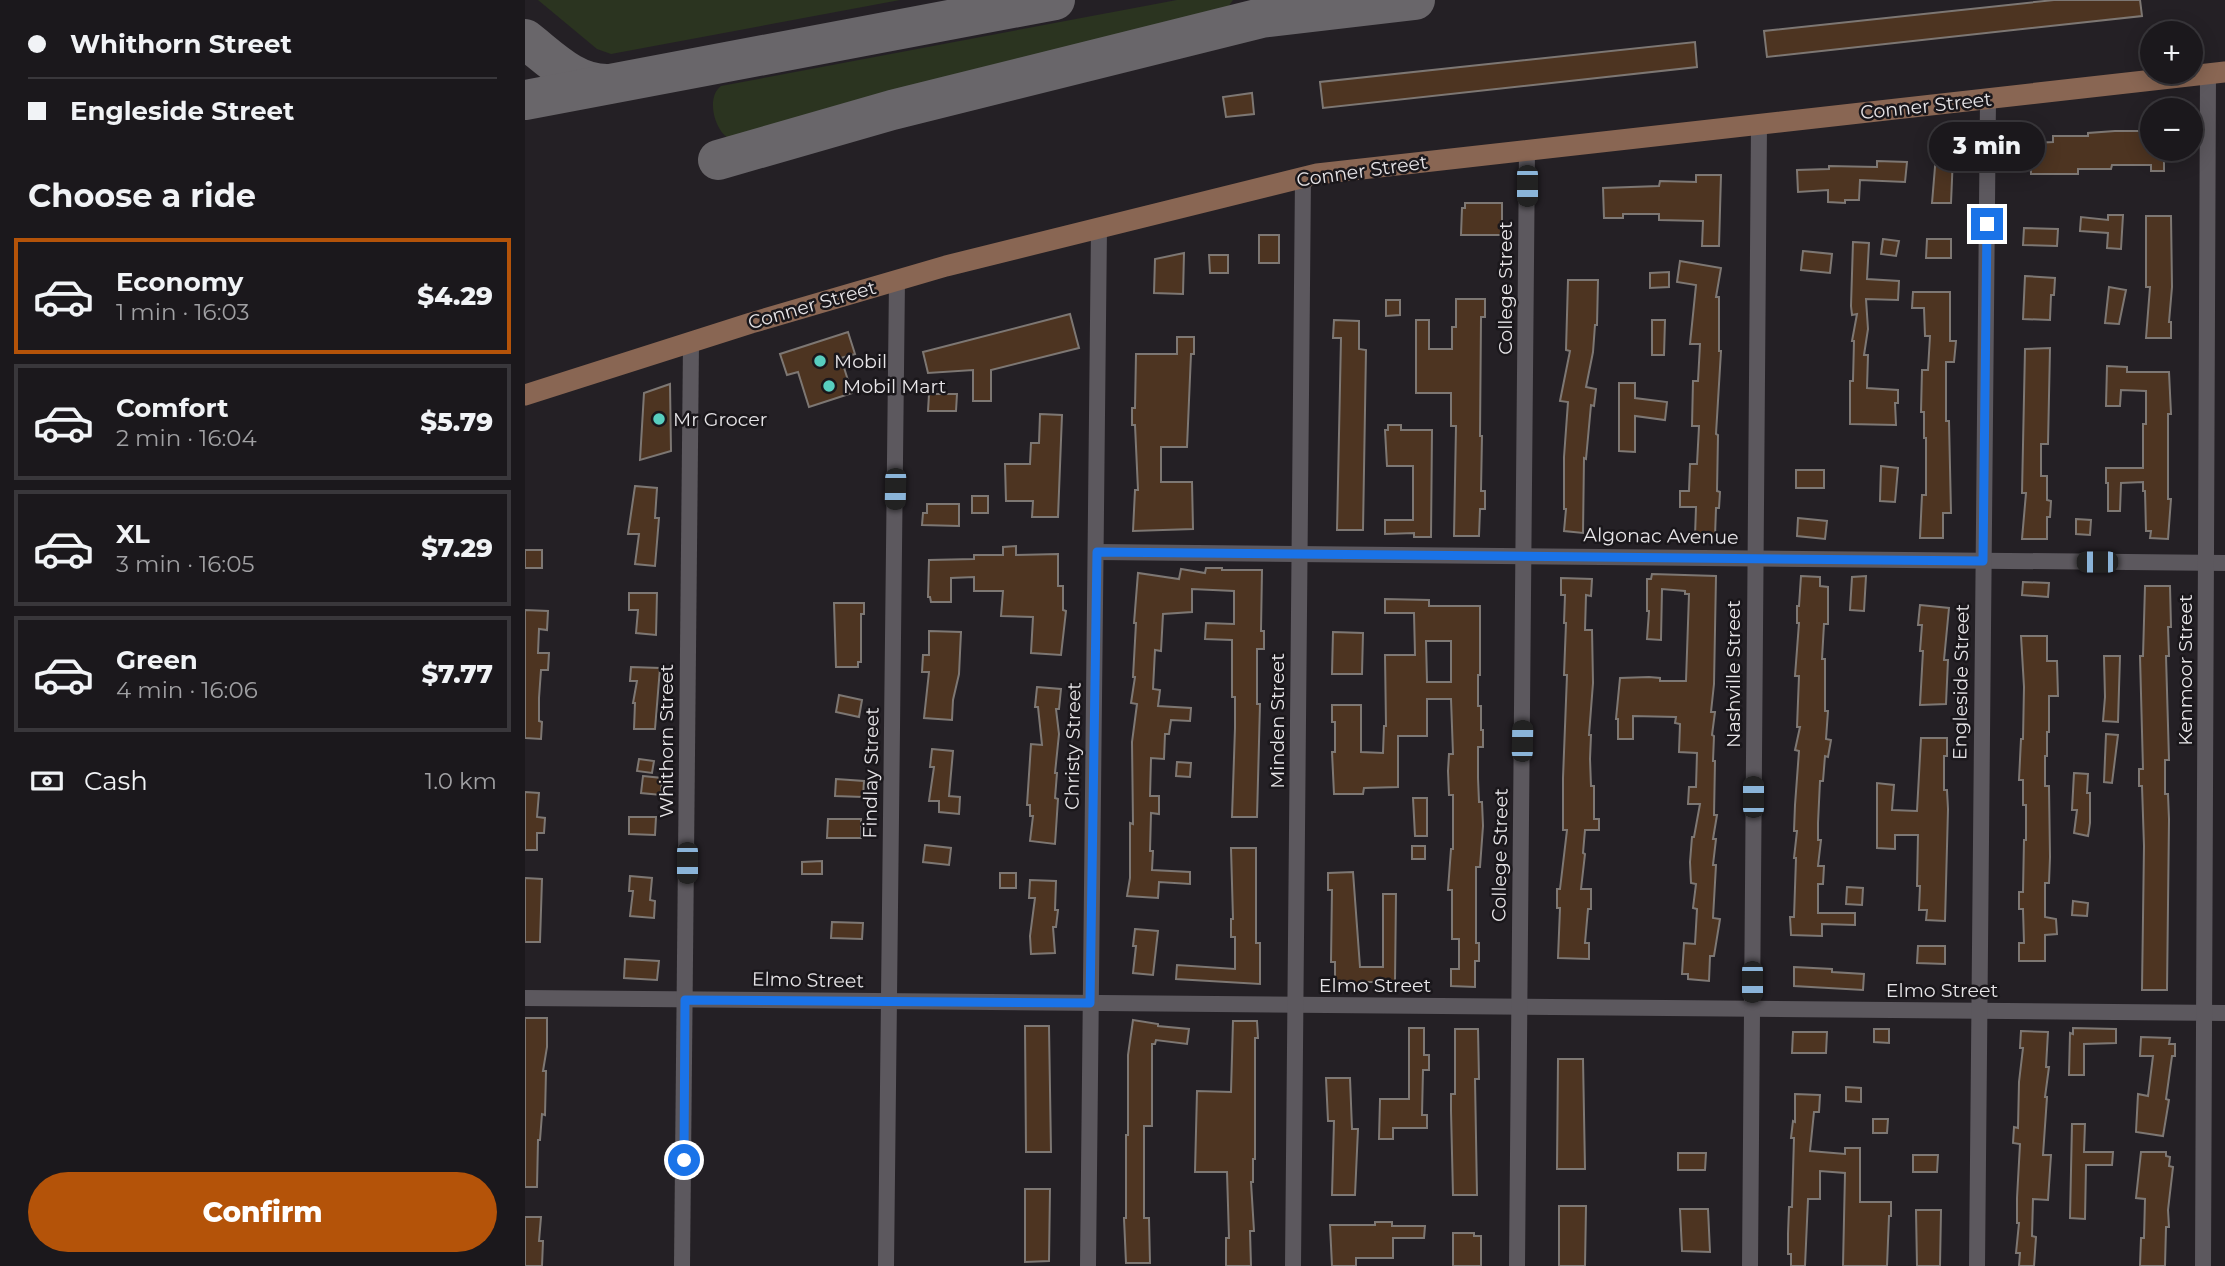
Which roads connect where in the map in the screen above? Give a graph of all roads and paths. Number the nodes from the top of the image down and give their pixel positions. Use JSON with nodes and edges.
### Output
{"nodes":[{"id":1,"x":2217,"y":73,"type":"edge"},
{"id":2,"x":1988,"y":99,"type":"junction"},
{"id":3,"x":1759,"y":124,"type":"junction"},
{"id":4,"x":1527,"y":150,"type":"junction"},
{"id":5,"x":1303,"y":177,"type":"junction"},
{"id":6,"x":1100,"y":227,"type":"junction"},
{"id":7,"x":897,"y":280,"type":"junction"},
{"id":8,"x":691,"y":343,"type":"junction"},
{"id":9,"x":525,"y":396,"type":"edge"},
{"id":10,"x":1097,"y":552,"type":"junction"},
{"id":11,"x":1299,"y":554,"type":"junction"},
{"id":12,"x":1524,"y":556,"type":"junction"},
{"id":13,"x":1755,"y":558,"type":"junction"},
{"id":14,"x":1983,"y":561,"type":"junction"},
{"id":15,"x":2207,"y":563,"type":"junction"},
{"id":16,"x":2225,"y":563,"type":"edge"},
{"id":17,"x":525,"y":998,"type":"edge"},
{"id":18,"x":685,"y":1000,"type":"junction"},
{"id":19,"x":889,"y":1002,"type":"junction"},
{"id":20,"x":1090,"y":1003,"type":"junction"},
{"id":21,"x":1296,"y":1005,"type":"junction"},
{"id":22,"x":1519,"y":1007,"type":"junction"},
{"id":23,"x":1752,"y":1009,"type":"junction"},
{"id":24,"x":1979,"y":1011,"type":"junction"},
{"id":25,"x":2205,"y":1013,"type":"junction"},
{"id":26,"x":2225,"y":1013,"type":"edge"},
{"id":27,"x":682,"y":1266,"type":"edge"},
{"id":28,"x":886,"y":1266,"type":"edge"},
{"id":29,"x":1088,"y":1266,"type":"edge"},
{"id":30,"x":1293,"y":1266,"type":"edge"},
{"id":31,"x":1517,"y":1266,"type":"edge"},
{"id":32,"x":1750,"y":1266,"type":"edge"},
{"id":33,"x":1977,"y":1266,"type":"edge"},
{"id":34,"x":2203,"y":1266,"type":"edge"}],
"edges":[{"from":1,"to":2,"type":"main road","name":"Conner Street"},
{"from":1,"to":15,"type":"street","name":"Kenmoor Street"},
{"from":2,"to":3,"type":"main road","name":"Conner Street"},
{"from":2,"to":14,"type":"street","name":"Engleside Street"},
{"from":3,"to":4,"type":"main road","name":"Conner Street"},
{"from":3,"to":13,"type":"street","name":"Nashville Street"},
{"from":4,"to":5,"type":"main road","name":"Conner Street"},
{"from":4,"to":12,"type":"street","name":"College Street"},
{"from":5,"to":6,"type":"main road","name":"Conner Street"},
{"from":5,"to":11,"type":"street","name":"Minden Street"},
{"from":6,"to":7,"type":"main road","name":"Conner Street"},
{"from":6,"to":10,"type":"street","name":"Christy Street"},
{"from":7,"to":8,"type":"main road","name":"Conner Street"},
{"from":7,"to":19,"type":"street","name":"Findlay Street"},
{"from":8,"to":9,"type":"main road","name":"Conner Street"},
{"from":8,"to":18,"type":"street","name":"Whithorn Street"},
{"from":10,"to":11,"type":"street","name":"Algonac Avenue"},
{"from":10,"to":20,"type":"street","name":"Christy Street"},
{"from":11,"to":12,"type":"street","name":"Algonac Avenue"},
{"from":11,"to":21,"type":"street","name":"Minden Street"},
{"from":12,"to":13,"type":"street","name":"Algonac Avenue"},
{"from":12,"to":22,"type":"street","name":"College Street"},
{"from":13,"to":14,"type":"street","name":"Algonac Avenue"},
{"from":13,"to":23,"type":"street","name":"Nashville Street"},
{"from":14,"to":15,"type":"street","name":"Algonac Avenue"},
{"from":14,"to":24,"type":"street","name":"Engleside Street"},
{"from":15,"to":16,"type":"street","name":"Algonac Avenue"},
{"from":15,"to":25,"type":"street","name":"Kenmoor Street"},
{"from":17,"to":18,"type":"street","name":"Elmo Street"},
{"from":18,"to":19,"type":"street","name":"Elmo Street"},
{"from":18,"to":27,"type":"street","name":"Whithorn Street"},
{"from":19,"to":20,"type":"street","name":"Elmo Street"},
{"from":19,"to":28,"type":"street","name":"Findlay Street"},
{"from":20,"to":21,"type":"street","name":"Elmo Street"},
{"from":20,"to":29,"type":"street","name":"Christy Street"},
{"from":21,"to":22,"type":"street","name":"Elmo Street"},
{"from":21,"to":30,"type":"street","name":"Minden Street"},
{"from":22,"to":23,"type":"street","name":"Elmo Street"},
{"from":22,"to":31,"type":"street","name":"College Street"},
{"from":23,"to":24,"type":"street","name":"Elmo Street"},
{"from":23,"to":32,"type":"street","name":"Nashville Street"},
{"from":24,"to":25,"type":"street","name":"Elmo Street"},
{"from":24,"to":33,"type":"street","name":"Engleside Street"},
{"from":25,"to":26,"type":"street","name":"Elmo Street"},
{"from":25,"to":34,"type":"street","name":"Kenmoor Street"}]}
